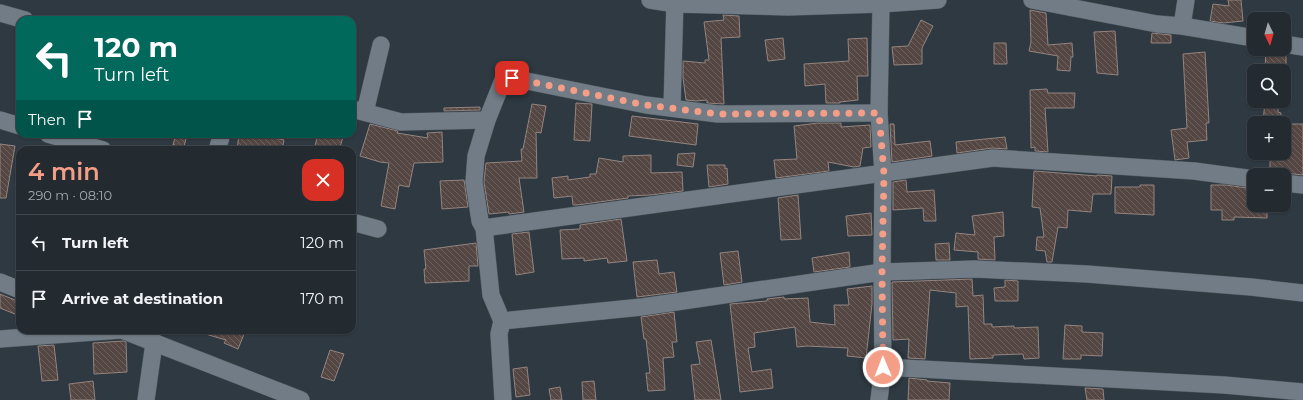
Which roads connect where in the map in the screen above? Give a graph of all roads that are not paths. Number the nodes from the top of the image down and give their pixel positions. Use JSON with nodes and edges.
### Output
{"nodes":[{"id":1,"x":650,"y":0,"type":"edge"},
{"id":2,"x":934,"y":0,"type":"edge"},
{"id":3,"x":1032,"y":0,"type":"edge"},
{"id":4,"x":1186,"y":0,"type":"edge"},
{"id":5,"x":675,"y":2,"type":"edge"},
{"id":6,"x":788,"y":4,"type":"edge"},
{"id":7,"x":881,"y":4,"type":"junction"},
{"id":8,"x":0,"y":13,"type":"edge"},
{"id":9,"x":16,"y":17,"type":"edge"},
{"id":10,"x":1182,"y":26,"type":"junction"},
{"id":11,"x":1247,"y":37,"type":"edge"},
{"id":12,"x":381,"y":45,"type":"dead end"},
{"id":13,"x":1291,"y":45,"type":"edge"},
{"id":14,"x":1303,"y":47,"type":"edge"},
{"id":15,"x":672,"y":108,"type":"junction"},
{"id":16,"x":358,"y":111,"type":"edge"},
{"id":17,"x":879,"y":113,"type":"junction"},
{"id":18,"x":0,"y":120,"type":"edge"},
{"id":19,"x":487,"y":120,"type":"junction"},
{"id":20,"x":16,"y":125,"type":"edge"},
{"id":21,"x":62,"y":138,"type":"edge"},
{"id":22,"x":89,"y":146,"type":"edge"},
{"id":23,"x":884,"y":174,"type":"junction"},
{"id":24,"x":1247,"y":178,"type":"edge"},
{"id":25,"x":1291,"y":184,"type":"edge"},
{"id":26,"x":1303,"y":185,"type":"edge"},
{"id":27,"x":356,"y":223,"type":"edge"},
{"id":28,"x":484,"y":228,"type":"junction"},
{"id":29,"x":378,"y":229,"type":"dead end"},
{"id":30,"x":882,"y":272,"type":"junction"},
{"id":31,"x":0,"y":282,"type":"edge"},
{"id":32,"x":16,"y":288,"type":"edge"},
{"id":33,"x":1303,"y":293,"type":"edge"},
{"id":34,"x":502,"y":321,"type":"junction"},
{"id":35,"x":68,"y":334,"type":"edge"},
{"id":36,"x":137,"y":334,"type":"edge"},
{"id":37,"x":149,"y":337,"type":"edge"},
{"id":38,"x":0,"y":339,"type":"edge"},
{"id":39,"x":883,"y":367,"type":"junction"},
{"id":40,"x":1303,"y":392,"type":"edge"},
{"id":41,"x":146,"y":400,"type":"edge"},
{"id":42,"x":301,"y":400,"type":"edge"},
{"id":43,"x":503,"y":400,"type":"edge"},
{"id":44,"x":879,"y":400,"type":"edge"}],
"edges":[{"from":1,"to":5,"type":"street"},
{"from":2,"to":7,"type":"street"},
{"from":3,"to":10,"type":"street"},
{"from":4,"to":10,"type":"street"},
{"from":5,"to":6,"type":"street"},
{"from":5,"to":15,"type":"street"},
{"from":6,"to":7,"type":"street"},
{"from":7,"to":17,"type":"street"},
{"from":8,"to":9,"type":"street"},
{"from":10,"to":11,"type":"street"},
{"from":12,"to":16,"type":"street"},
{"from":13,"to":14,"type":"street"},
{"from":15,"to":17,"type":"street"},
{"from":15,"to":19,"type":"street"},
{"from":16,"to":19,"type":"street"},
{"from":17,"to":23,"type":"street"},
{"from":18,"to":20,"type":"street"},
{"from":19,"to":28,"type":"street"},
{"from":21,"to":22,"type":"street"},
{"from":23,"to":24,"type":"street"},
{"from":23,"to":28,"type":"street"},
{"from":23,"to":30,"type":"street"},
{"from":25,"to":26,"type":"street"},
{"from":27,"to":29,"type":"street"},
{"from":28,"to":34,"type":"street"},
{"from":30,"to":33,"type":"street"},
{"from":30,"to":34,"type":"street"},
{"from":30,"to":39,"type":"street"},
{"from":31,"to":32,"type":"street"},
{"from":34,"to":43,"type":"street"},
{"from":35,"to":38,"type":"street"},
{"from":36,"to":37,"type":"street"},
{"from":37,"to":41,"type":"street"},
{"from":37,"to":42,"type":"street"},
{"from":39,"to":40,"type":"street"},
{"from":39,"to":44,"type":"street"}]}
